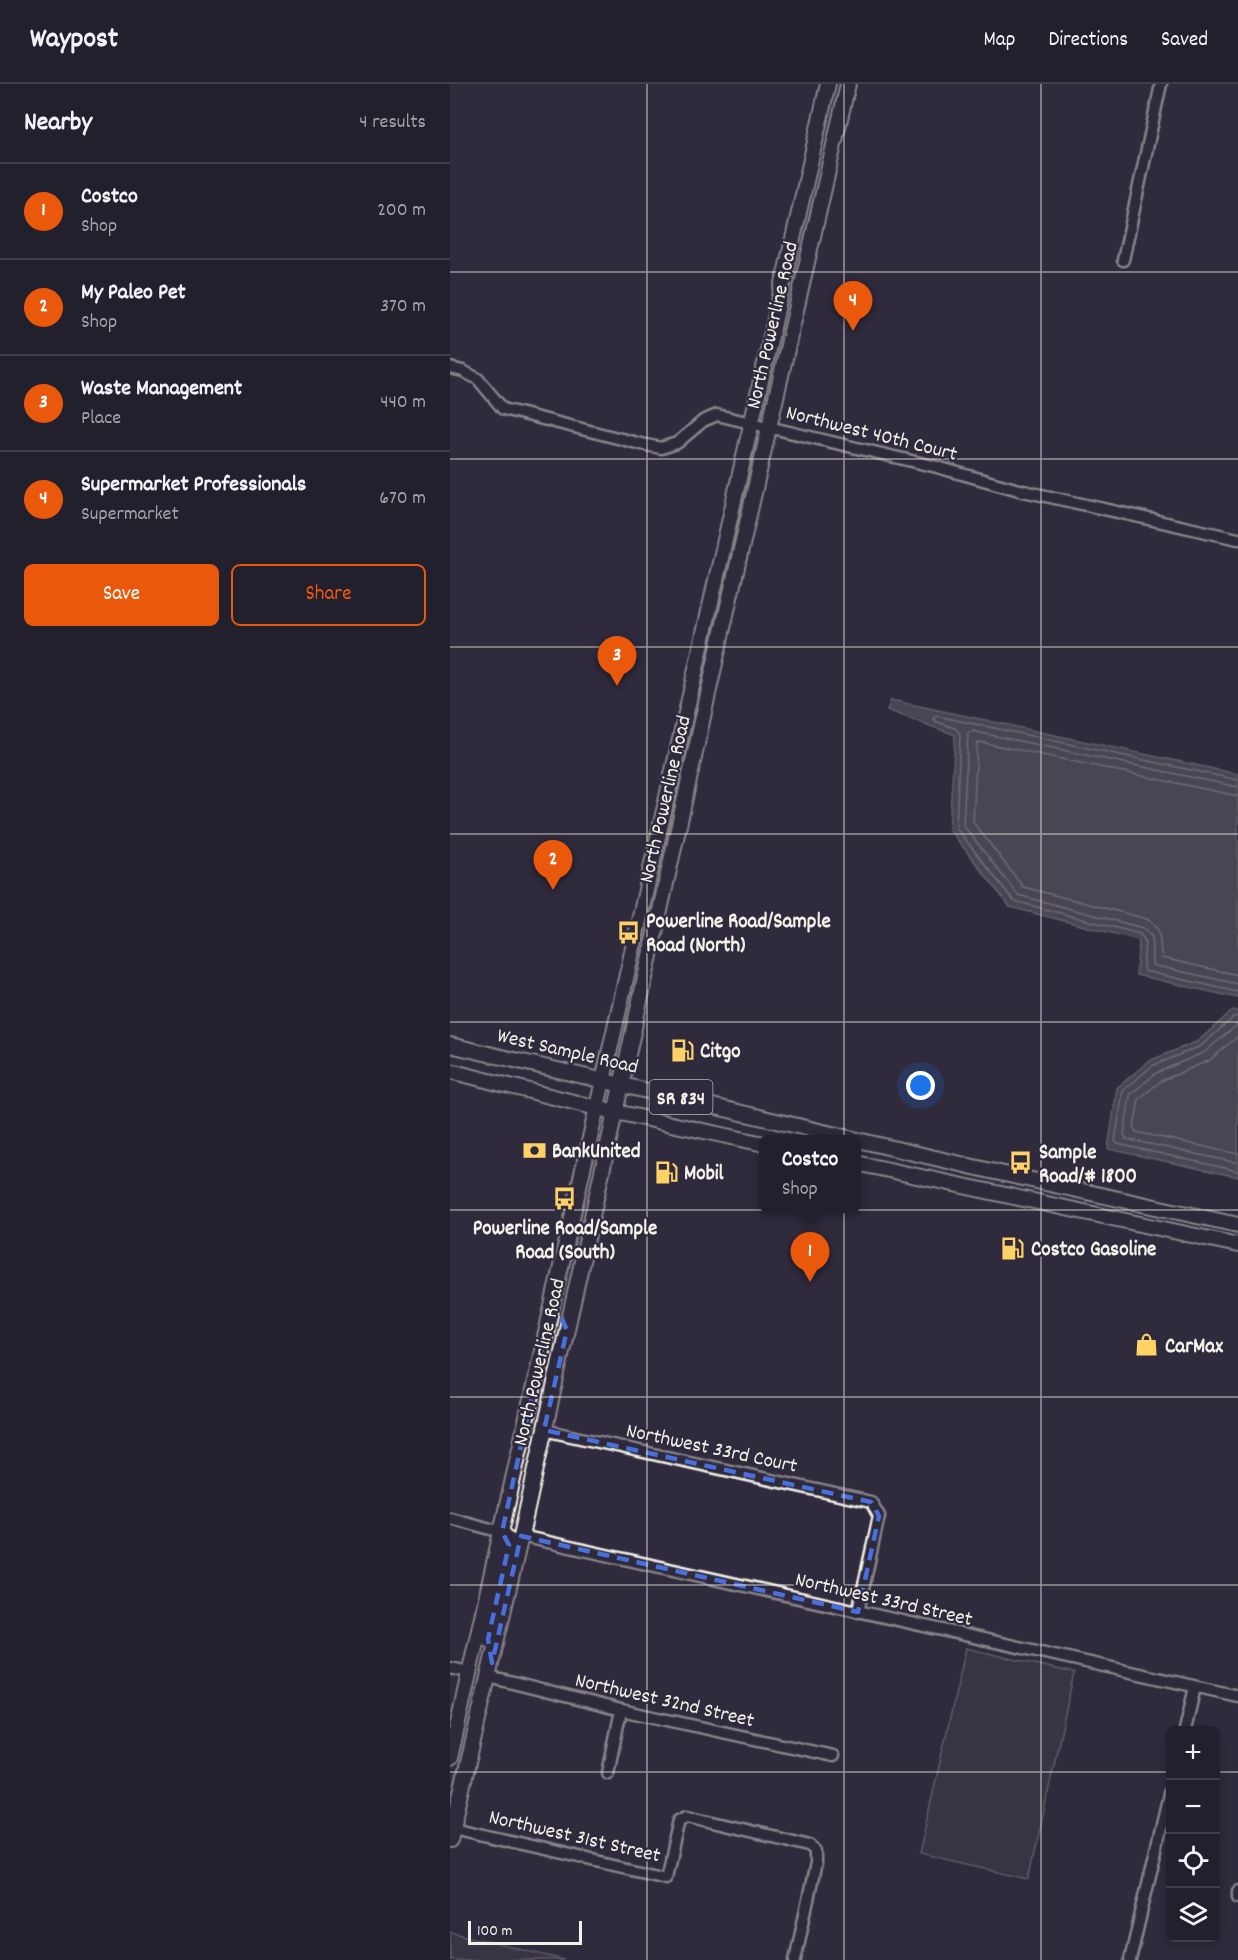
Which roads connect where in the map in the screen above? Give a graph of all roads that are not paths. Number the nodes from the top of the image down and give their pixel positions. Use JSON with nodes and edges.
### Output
{"nodes":[{"id":1,"x":828,"y":84,"type":"edge"},
{"id":2,"x":848,"y":84,"type":"edge"},
{"id":3,"x":1161,"y":84,"type":"edge"},
{"id":4,"x":823,"y":106,"type":"junction"},
{"id":5,"x":836,"y":137,"type":"junction"},
{"id":6,"x":1124,"y":260,"type":"dead end"},
{"id":7,"x":450,"y":368,"type":"edge"},
{"id":8,"x":752,"y":423,"type":"junction"},
{"id":9,"x":770,"y":427,"type":"junction"},
{"id":10,"x":1238,"y":539,"type":"edge"},
{"id":11,"x":721,"y":641,"type":"junction"},
{"id":12,"x":698,"y":661,"type":"junction"},
{"id":13,"x":710,"y":688,"type":"junction"},
{"id":14,"x":652,"y":858,"type":"junction"},
{"id":15,"x":666,"y":885,"type":"junction"},
{"id":16,"x":450,"y":1045,"type":"edge"},
{"id":17,"x":450,"y":1071,"type":"edge"},
{"id":18,"x":603,"y":1080,"type":"junction"},
{"id":19,"x":622,"y":1084,"type":"junction"},
{"id":20,"x":597,"y":1108,"type":"junction"},
{"id":21,"x":616,"y":1112,"type":"junction"},
{"id":22,"x":838,"y":1135,"type":"edge"},
{"id":23,"x":861,"y":1140,"type":"edge"},
{"id":24,"x":759,"y":1143,"type":"edge"},
{"id":25,"x":861,"y":1164,"type":"edge"},
{"id":26,"x":1238,"y":1225,"type":"edge"},
{"id":27,"x":1238,"y":1245,"type":"edge"},
{"id":28,"x":553,"y":1300,"type":"junction"},
{"id":29,"x":567,"y":1330,"type":"junction"},
{"id":30,"x":527,"y":1414,"type":"junction"},
{"id":31,"x":544,"y":1430,"type":"junction"},
{"id":32,"x":450,"y":1518,"type":"edge"},
{"id":33,"x":502,"y":1532,"type":"junction"},
{"id":34,"x":521,"y":1536,"type":"junction"},
{"id":35,"x":858,"y":1612,"type":"junction"},
{"id":36,"x":492,"y":1663,"type":"junction"},
{"id":37,"x":450,"y":1668,"type":"edge"},
{"id":38,"x":469,"y":1672,"type":"junction"},
{"id":39,"x":489,"y":1677,"type":"junction"},
{"id":40,"x":1195,"y":1687,"type":"junction"},
{"id":41,"x":1238,"y":1696,"type":"edge"},
{"id":42,"x":621,"y":1710,"type":"junction"},
{"id":43,"x":1186,"y":1726,"type":"edge"},
{"id":44,"x":833,"y":1756,"type":"dead end"},
{"id":45,"x":450,"y":1758,"type":"edge"},
{"id":46,"x":608,"y":1773,"type":"dead end"},
{"id":47,"x":1166,"y":1807,"type":"edge"},
{"id":48,"x":451,"y":1834,"type":"edge"},
{"id":49,"x":795,"y":1960,"type":"edge"},
{"id":50,"x":1130,"y":1960,"type":"edge"}],
"edges":[{"from":1,"to":4,"type":"main road","name":"North Powerline Road"},
{"from":2,"to":5,"type":"main road","name":"North Powerline Road"},
{"from":3,"to":6,"type":"street"},
{"from":4,"to":5,"type":"main road"},
{"from":4,"to":8,"type":"main road","name":"North Powerline Road"},
{"from":5,"to":9,"type":"main road","name":"North Powerline Road"},
{"from":7,"to":8,"type":"street","name":"Northwest 40th Court"},
{"from":8,"to":9,"type":"street","name":"Northwest 40th Court"},
{"from":8,"to":12,"type":"main road","name":"North Powerline Road"},
{"from":9,"to":10,"type":"street","name":"Northwest 40th Court"},
{"from":9,"to":11,"type":"main road","name":"North Powerline Road"},
{"from":11,"to":12,"type":"main road"},
{"from":11,"to":13,"type":"main road","name":"North Powerline Road"},
{"from":12,"to":13,"type":"main road"},
{"from":12,"to":14,"type":"main road","name":"North Powerline Road"},
{"from":13,"to":15,"type":"main road","name":"North Powerline Road"},
{"from":14,"to":15,"type":"main road"},
{"from":14,"to":18,"type":"main road","name":"North Powerline Road"},
{"from":15,"to":19,"type":"main road","name":"North Powerline Road"},
{"from":16,"to":18,"type":"main road","name":"West Sample Road","number":"SR 834"},
{"from":17,"to":20,"type":"main road","number":"SR 834"},
{"from":18,"to":19,"type":"main road","name":"West Sample Road","number":"SR 834"},
{"from":18,"to":20,"type":"main road","name":"North Powerline Road"},
{"from":19,"to":21,"type":"main road","name":"North Powerline Road"},
{"from":19,"to":22,"type":"main road","name":"West Sample Road","number":"SR 834"},
{"from":20,"to":21,"type":"main road","number":"SR 834"},
{"from":20,"to":28,"type":"main road","name":"North Powerline Road"},
{"from":21,"to":24,"type":"main road","number":"SR 834"},
{"from":21,"to":29,"type":"main road","name":"North Powerline Road"},
{"from":23,"to":26,"type":"main road","name":"West Sample Road","number":"SR 834"},
{"from":25,"to":27,"type":"main road"},
{"from":28,"to":29,"type":"main road"},
{"from":28,"to":30,"type":"main road","name":"North Powerline Road"},
{"from":29,"to":31,"type":"main road","name":"North Powerline Road"},
{"from":30,"to":33,"type":"main road","name":"North Powerline Road"},
{"from":30,"to":34,"type":"main road"},
{"from":31,"to":34,"type":"main road","name":"North Powerline Road"},
{"from":31,"to":35,"type":"street","name":"Northwest 33rd Court"},
{"from":32,"to":33,"type":"street"},
{"from":33,"to":36,"type":"main road"},
{"from":33,"to":38,"type":"main road","name":"North Powerline Road"},
{"from":34,"to":35,"type":"street","name":"Northwest 33rd Street"},
{"from":34,"to":36,"type":"main road","name":"North Powerline Road"},
{"from":35,"to":40,"type":"street","name":"Northwest 33rd Street"},
{"from":36,"to":39,"type":"main road","name":"North Powerline Road"},
{"from":37,"to":38,"type":"street"},
{"from":38,"to":45,"type":"main road","name":"North Powerline Road"},
{"from":39,"to":42,"type":"street","name":"Northwest 32nd Street"},
{"from":39,"to":48,"type":"main road","name":"North Powerline Road"},
{"from":40,"to":41,"type":"street","name":"Northwest 33rd Street"},
{"from":40,"to":43,"type":"street"},
{"from":42,"to":44,"type":"street","name":"Northwest 32nd Street"},
{"from":42,"to":46,"type":"street"},
{"from":47,"to":50,"type":"street"},
{"from":48,"to":49,"type":"street","name":"Northwest 31st Street"}]}
